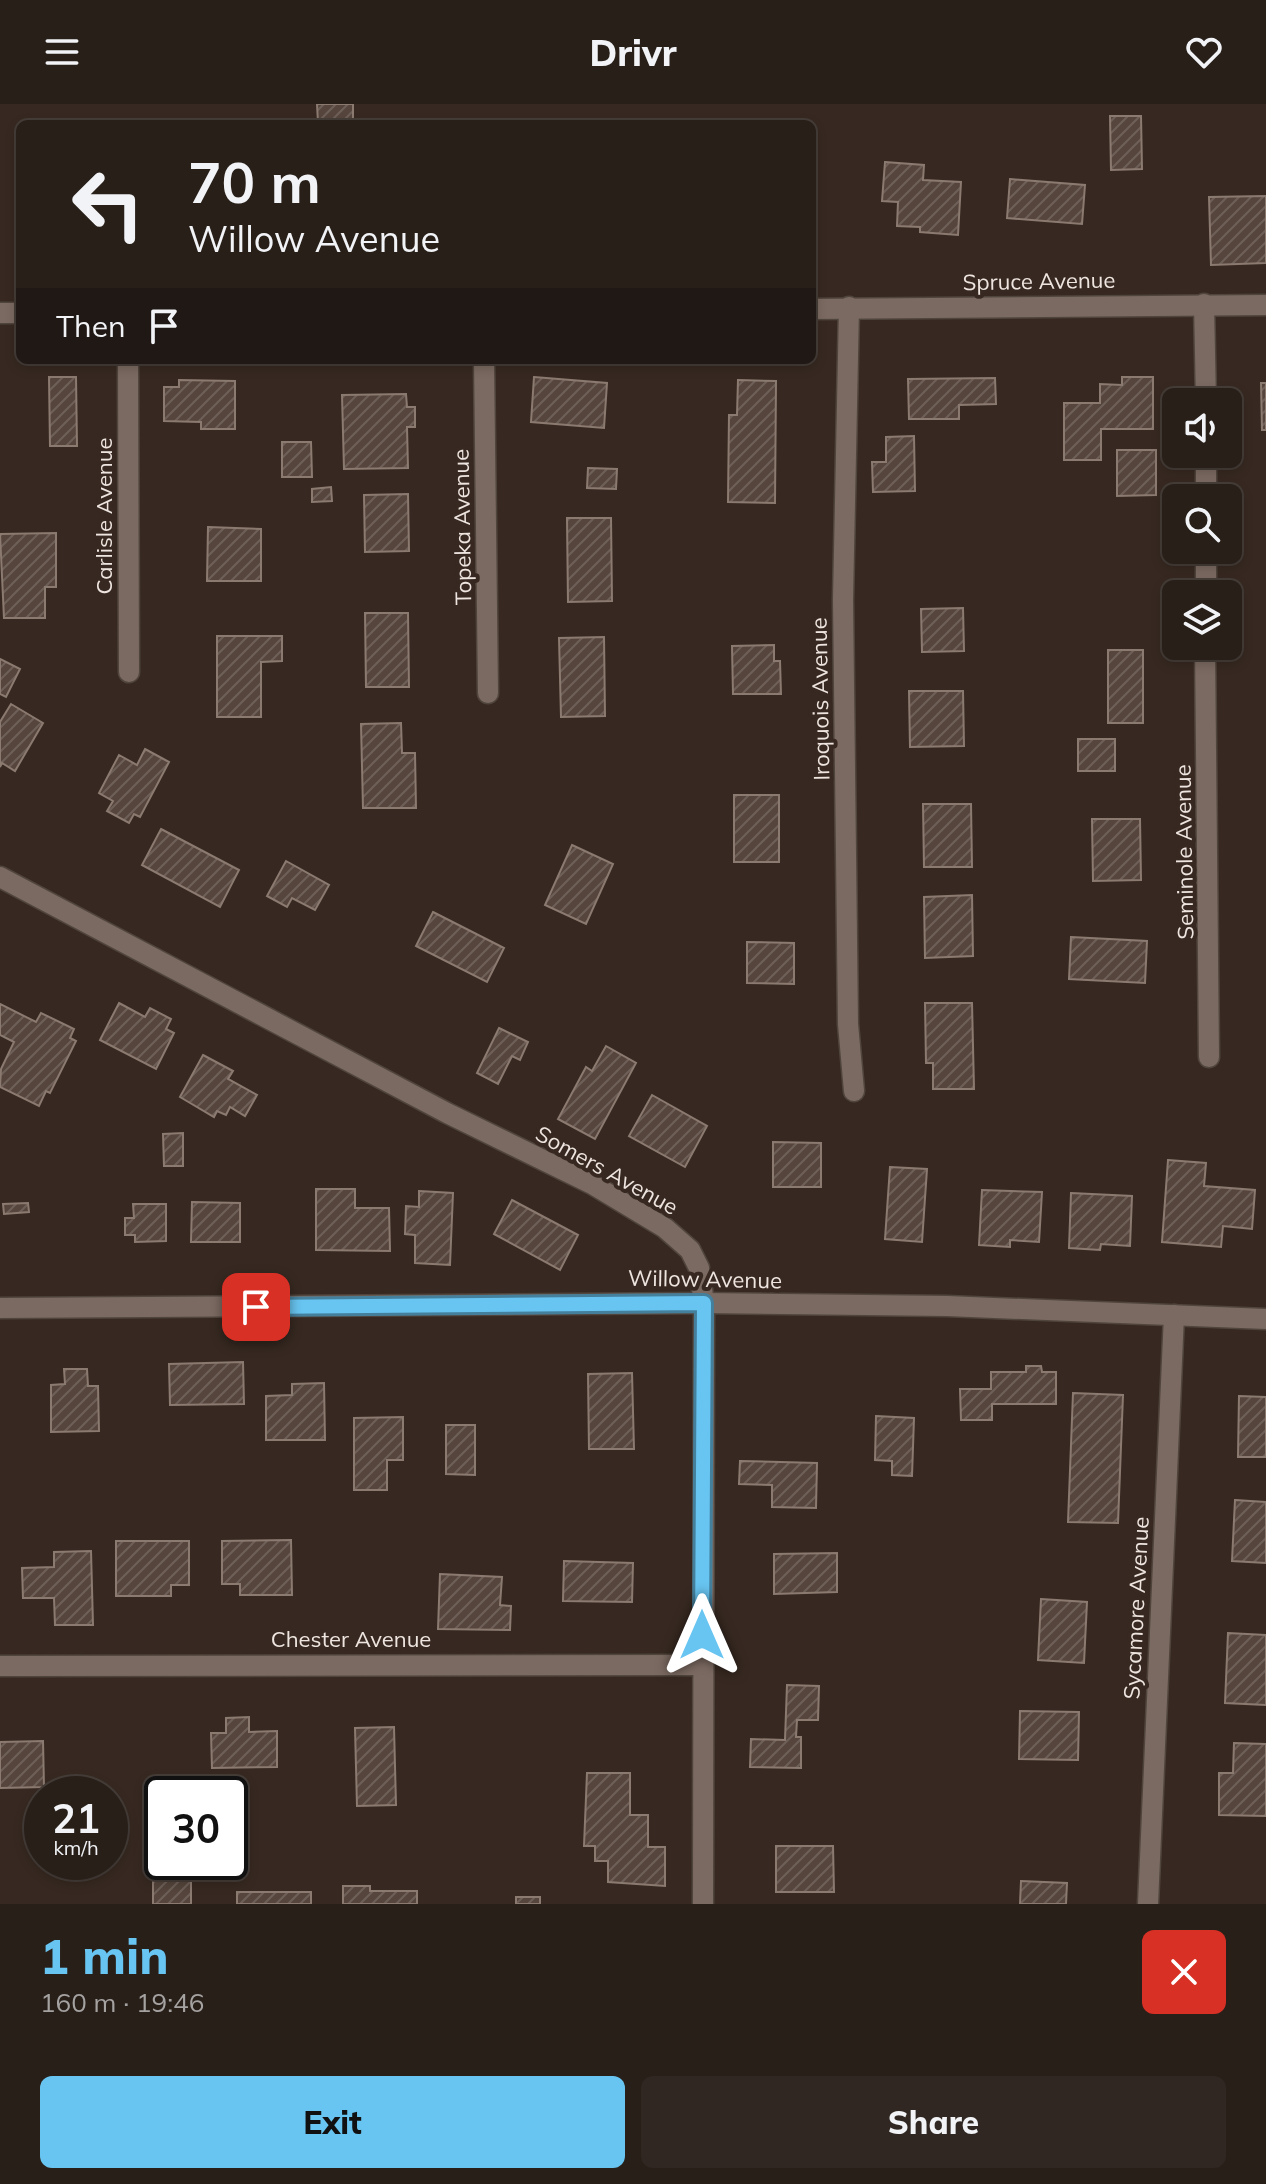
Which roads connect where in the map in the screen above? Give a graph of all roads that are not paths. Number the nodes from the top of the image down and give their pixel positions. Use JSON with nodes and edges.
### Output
{"nodes":[{"id":1,"x":1204,"y":304,"type":"junction"},
{"id":2,"x":1266,"y":305,"type":"edge"},
{"id":3,"x":849,"y":307,"type":"junction"},
{"id":4,"x":816,"y":309,"type":"edge"},
{"id":5,"x":128,"y":364,"type":"edge"},
{"id":6,"x":484,"y":364,"type":"edge"},
{"id":7,"x":1206,"y":388,"type":"edge"},
{"id":8,"x":1205,"y":660,"type":"edge"},
{"id":9,"x":129,"y":672,"type":"dead end"},
{"id":10,"x":488,"y":693,"type":"dead end"},
{"id":11,"x":0,"y":877,"type":"edge"},
{"id":12,"x":1209,"y":1057,"type":"dead end"},
{"id":13,"x":854,"y":1091,"type":"dead end"},
{"id":14,"x":704,"y":1303,"type":"junction"},
{"id":15,"x":0,"y":1308,"type":"edge"},
{"id":16,"x":1174,"y":1315,"type":"junction"},
{"id":17,"x":1266,"y":1319,"type":"edge"},
{"id":18,"x":702,"y":1665,"type":"junction"},
{"id":19,"x":0,"y":1666,"type":"edge"},
{"id":20,"x":703,"y":1904,"type":"edge"},
{"id":21,"x":1148,"y":1904,"type":"edge"}],
"edges":[{"from":1,"to":2,"type":"street","name":"Spruce Avenue"},
{"from":1,"to":3,"type":"street","name":"Spruce Avenue"},
{"from":1,"to":7,"type":"street"},
{"from":3,"to":4,"type":"street","name":"Spruce Avenue"},
{"from":3,"to":13,"type":"street","name":"Iroquois Avenue"},
{"from":5,"to":9,"type":"street","name":"Carlisle Avenue"},
{"from":6,"to":10,"type":"street","name":"Topeka Avenue"},
{"from":8,"to":12,"type":"street","name":"Seminole Avenue"},
{"from":11,"to":14,"type":"street","name":"Somers Avenue"},
{"from":14,"to":15,"type":"street","name":"Willow Avenue"},
{"from":14,"to":16,"type":"street","name":"Willow Avenue"},
{"from":14,"to":18,"type":"street","name":"Somers Avenue"},
{"from":16,"to":17,"type":"street","name":"Willow Avenue"},
{"from":16,"to":21,"type":"street","name":"Sycamore Avenue"},
{"from":18,"to":19,"type":"street","name":"Chester Avenue"},
{"from":18,"to":20,"type":"street","name":"Somers Avenue"}]}
